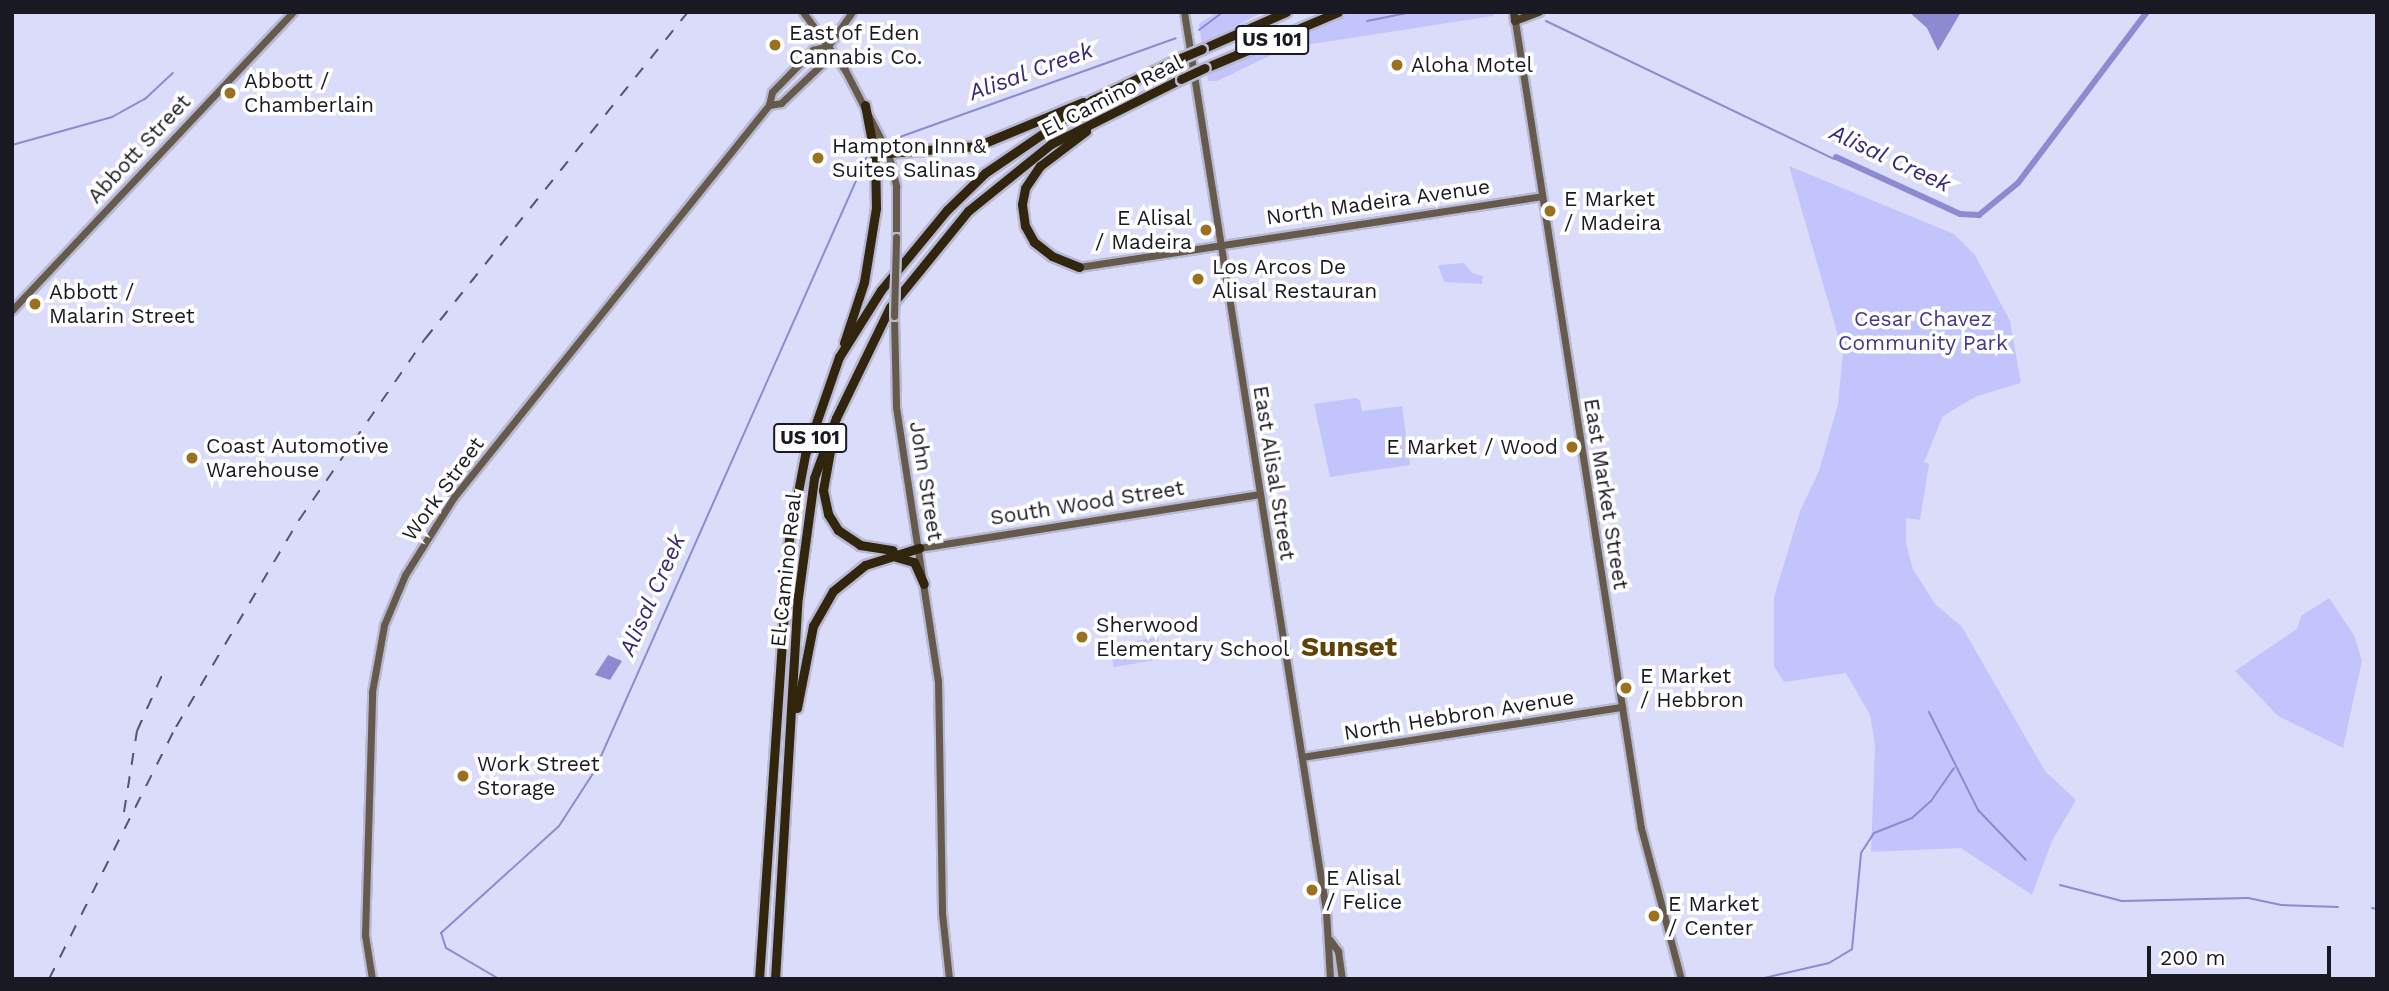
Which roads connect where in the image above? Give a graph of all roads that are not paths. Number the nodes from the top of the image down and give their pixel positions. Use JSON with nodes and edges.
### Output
{"nodes":[{"id":1,"x":293,"y":12,"type":"edge"},
{"id":2,"x":803,"y":12,"type":"edge"},
{"id":3,"x":852,"y":12,"type":"edge"},
{"id":4,"x":1338,"y":12,"type":"edge"},
{"id":5,"x":1539,"y":12,"type":"edge"},
{"id":6,"x":1284,"y":13,"type":"edge"},
{"id":7,"x":1187,"y":14,"type":"edge"},
{"id":8,"x":1514,"y":17,"type":"edge"},
{"id":9,"x":828,"y":46,"type":"junction"},
{"id":10,"x":1092,"y":100,"type":"junction"},
{"id":11,"x":769,"y":105,"type":"junction"},
{"id":12,"x":865,"y":105,"type":"junction"},
{"id":13,"x":1102,"y":117,"type":"junction"},
{"id":14,"x":888,"y":153,"type":"junction"},
{"id":15,"x":1541,"y":196,"type":"junction"},
{"id":16,"x":1220,"y":243,"type":"junction"},
{"id":17,"x":1079,"y":267,"type":"joint"},
{"id":18,"x":12,"y":310,"type":"edge"},
{"id":19,"x":839,"y":357,"type":"junction"},
{"id":20,"x":836,"y":418,"type":"junction"},
{"id":21,"x":1260,"y":494,"type":"junction"},
{"id":22,"x":919,"y":548,"type":"junction"},
{"id":23,"x":884,"y":557,"type":"junction"},
{"id":24,"x":924,"y":584,"type":"junction"},
{"id":25,"x":1622,"y":707,"type":"junction"},
{"id":26,"x":790,"y":740,"type":"junction"},
{"id":27,"x":1302,"y":757,"type":"junction"},
{"id":28,"x":1330,"y":940,"type":"junction"},
{"id":29,"x":372,"y":979,"type":"edge"},
{"id":30,"x":759,"y":979,"type":"edge"},
{"id":31,"x":775,"y":979,"type":"edge"},
{"id":32,"x":949,"y":979,"type":"edge"},
{"id":33,"x":1330,"y":979,"type":"edge"},
{"id":34,"x":1342,"y":979,"type":"edge"},
{"id":35,"x":1681,"y":979,"type":"edge"}],
"edges":[{"from":1,"to":18,"type":"main road","name":"Abbott Street"},
{"from":2,"to":9,"type":"main road","name":"John Street"},
{"from":3,"to":9,"type":"main road","name":"Work Street"},
{"from":4,"to":13,"type":"highway","name":"El Camino Real","number":"US 101","bridge":true},
{"from":5,"to":8,"type":"main road"},
{"from":6,"to":10,"type":"highway","name":"El Camino Real","number":"US 101","bridge":true},
{"from":7,"to":16,"type":"main road","name":"East Alisal Street"},
{"from":8,"to":15,"type":"main road","name":"East Market Street"},
{"from":9,"to":11,"type":"main road","name":"Work Street"},
{"from":9,"to":11,"type":"main road","name":"Work Street"},
{"from":9,"to":12,"type":"main road","name":"John Street"},
{"from":10,"to":14,"type":"highway"},
{"from":10,"to":19,"type":"highway","name":"El Camino Real","number":"US 101"},
{"from":11,"to":29,"type":"main road","name":"Work Street"},
{"from":12,"to":14,"type":"main road","name":"John Street"},
{"from":12,"to":19,"type":"highway"},
{"from":13,"to":17,"type":"highway"},
{"from":13,"to":20,"type":"highway","name":"El Camino Real","number":"US 101"},
{"from":14,"to":22,"type":"main road","name":"John Street","bridge":true},
{"from":15,"to":16,"type":"main road","name":"North Madeira Avenue"},
{"from":15,"to":25,"type":"main road","name":"East Market Street"},
{"from":16,"to":17,"type":"main road","name":"North Madeira Avenue"},
{"from":16,"to":21,"type":"main road","name":"East Alisal Street"},
{"from":19,"to":30,"type":"highway","name":"El Camino Real","number":"US 101"},
{"from":20,"to":22,"type":"highway"},
{"from":20,"to":26,"type":"highway","name":"El Camino Real","number":"US 101"},
{"from":21,"to":22,"type":"main road","name":"South Wood Street"},
{"from":21,"to":27,"type":"main road","name":"East Alisal Street"},
{"from":22,"to":23,"type":"highway"},
{"from":22,"to":24,"type":"main road","name":"John Street"},
{"from":23,"to":24,"type":"highway"},
{"from":23,"to":26,"type":"highway"},
{"from":24,"to":32,"type":"main road","name":"John Street"},
{"from":25,"to":27,"type":"main road","name":"North Hebbron Avenue"},
{"from":25,"to":35,"type":"main road","name":"East Market Street"},
{"from":26,"to":31,"type":"highway","name":"El Camino Real","number":"US 101"},
{"from":27,"to":28,"type":"main road","name":"East Alisal Street"},
{"from":28,"to":33,"type":"main road","name":"East Alisal Street"},
{"from":28,"to":34,"type":"main road","name":"East Alisal Street"}]}
